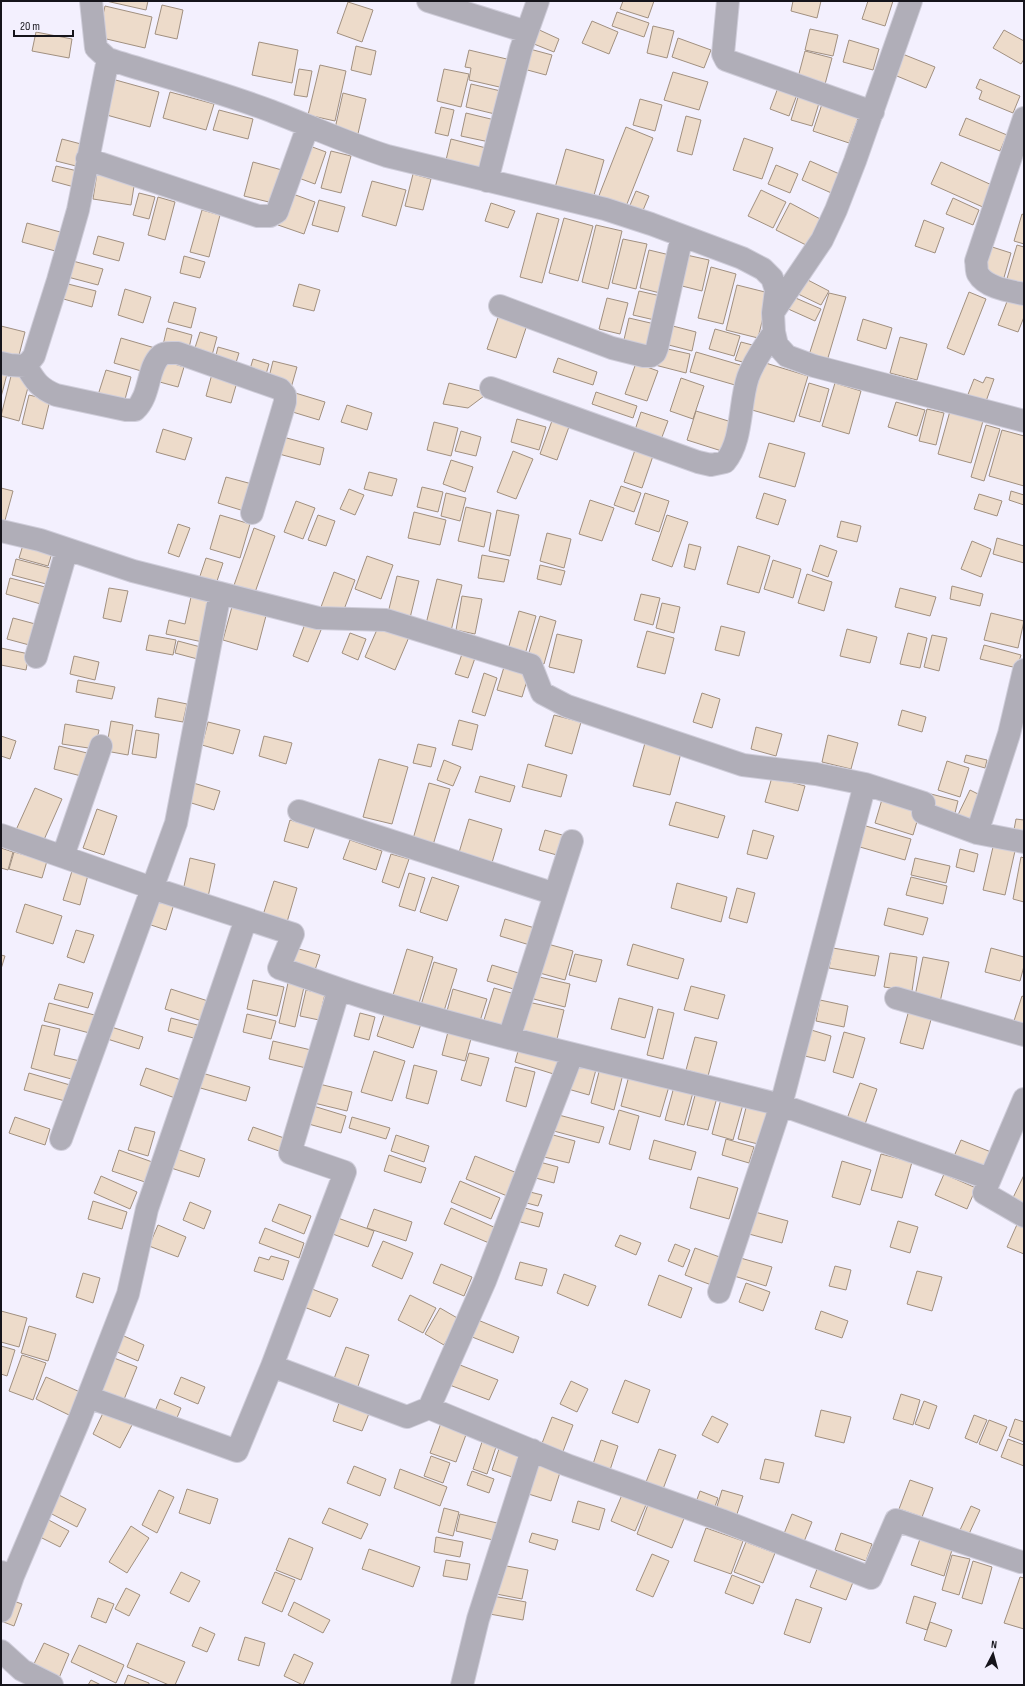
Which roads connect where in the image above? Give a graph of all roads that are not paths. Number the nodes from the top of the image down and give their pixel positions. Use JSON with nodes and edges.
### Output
{"nodes":[{"id":1,"x":91,"y":1,"type":"edge"},
{"id":2,"x":428,"y":1,"type":"edge"},
{"id":3,"x":538,"y":1,"type":"edge"},
{"id":4,"x":728,"y":1,"type":"edge"},
{"id":5,"x":911,"y":1,"type":"edge"},
{"id":6,"x":527,"y":32,"type":"junction"},
{"id":7,"x":108,"y":59,"type":"junction"},
{"id":8,"x":873,"y":112,"type":"junction"},
{"id":9,"x":1024,"y":118,"type":"edge"},
{"id":10,"x":308,"y":126,"type":"junction"},
{"id":11,"x":87,"y":159,"type":"junction"},
{"id":12,"x":487,"y":181,"type":"junction"},
{"id":13,"x":682,"y":236,"type":"junction"},
{"id":14,"x":1024,"y":294,"type":"edge"},
{"id":15,"x":500,"y":306,"type":"dead end"},
{"id":16,"x":774,"y":322,"type":"junction"},
{"id":17,"x":1,"y":363,"type":"edge"},
{"id":18,"x":26,"y":366,"type":"junction"},
{"id":19,"x":491,"y":388,"type":"dead end"},
{"id":20,"x":1024,"y":421,"type":"edge"},
{"id":21,"x":252,"y":513,"type":"dead end"},
{"id":22,"x":1,"y":531,"type":"edge"},
{"id":23,"x":67,"y":549,"type":"junction"},
{"id":24,"x":220,"y":593,"type":"junction"},
{"id":25,"x":36,"y":657,"type":"dead end"},
{"id":26,"x":1024,"y":670,"type":"edge"},
{"id":27,"x":101,"y":746,"type":"dead end"},
{"id":28,"x":865,"y":784,"type":"junction"},
{"id":29,"x":299,"y":811,"type":"dead end"},
{"id":30,"x":977,"y":833,"type":"junction"},
{"id":31,"x":1,"y":835,"type":"edge"},
{"id":32,"x":572,"y":841,"type":"dead end"},
{"id":33,"x":1024,"y":842,"type":"edge"},
{"id":34,"x":63,"y":856,"type":"junction"},
{"id":35,"x":152,"y":888,"type":"junction"},
{"id":36,"x":555,"y":894,"type":"junction"},
{"id":37,"x":246,"y":918,"type":"junction"},
{"id":38,"x":339,"y":989,"type":"junction"},
{"id":39,"x":896,"y":998,"type":"dead end"},
{"id":40,"x":1024,"y":1035,"type":"edge"},
{"id":41,"x":509,"y":1038,"type":"junction"},
{"id":42,"x":572,"y":1055,"type":"junction"},
{"id":43,"x":1024,"y":1099,"type":"edge"},
{"id":44,"x":781,"y":1105,"type":"junction"},
{"id":45,"x":1019,"y":1121,"type":"edge"},
{"id":46,"x":61,"y":1139,"type":"dead end"},
{"id":47,"x":990,"y":1179,"type":"junction"},
{"id":48,"x":1024,"y":1216,"type":"edge"},
{"id":49,"x":719,"y":1292,"type":"dead end"},
{"id":50,"x":272,"y":1366,"type":"junction"},
{"id":51,"x":88,"y":1397,"type":"junction"},
{"id":52,"x":429,"y":1408,"type":"junction"},
{"id":53,"x":532,"y":1450,"type":"junction"},
{"id":54,"x":1023,"y":1558,"type":"edge"},
{"id":55,"x":7,"y":1574,"type":"edge"},
{"id":56,"x":1,"y":1611,"type":"edge"},
{"id":57,"x":1,"y":1652,"type":"edge"},
{"id":58,"x":52,"y":1685,"type":"edge"},
{"id":59,"x":462,"y":1685,"type":"edge"}],
"edges":[{"from":1,"to":7,"type":"street"},
{"from":2,"to":6,"type":"street"},
{"from":3,"to":6,"type":"street"},
{"from":4,"to":8,"type":"street"},
{"from":5,"to":8,"type":"street"},
{"from":6,"to":12,"type":"street"},
{"from":7,"to":10,"type":"street"},
{"from":7,"to":11,"type":"street"},
{"from":8,"to":16,"type":"street"},
{"from":9,"to":14,"type":"street"},
{"from":10,"to":11,"type":"street"},
{"from":10,"to":12,"type":"street"},
{"from":11,"to":18,"type":"street"},
{"from":12,"to":13,"type":"street"},
{"from":13,"to":15,"type":"street"},
{"from":13,"to":16,"type":"street"},
{"from":16,"to":19,"type":"street"},
{"from":16,"to":20,"type":"street"},
{"from":17,"to":18,"type":"street"},
{"from":18,"to":21,"type":"street"},
{"from":22,"to":23,"type":"street"},
{"from":23,"to":24,"type":"street"},
{"from":23,"to":25,"type":"street"},
{"from":24,"to":28,"type":"street"},
{"from":24,"to":35,"type":"street"},
{"from":26,"to":30,"type":"street"},
{"from":27,"to":34,"type":"street"},
{"from":28,"to":30,"type":"street"},
{"from":28,"to":44,"type":"street"},
{"from":29,"to":36,"type":"street"},
{"from":30,"to":33,"type":"street"},
{"from":31,"to":34,"type":"street"},
{"from":32,"to":36,"type":"street"},
{"from":34,"to":35,"type":"street"},
{"from":35,"to":37,"type":"street"},
{"from":35,"to":46,"type":"street"},
{"from":36,"to":41,"type":"street"},
{"from":37,"to":38,"type":"street"},
{"from":37,"to":51,"type":"street"},
{"from":38,"to":41,"type":"street"},
{"from":38,"to":50,"type":"street"},
{"from":39,"to":40,"type":"street"},
{"from":41,"to":42,"type":"street"},
{"from":42,"to":44,"type":"street"},
{"from":42,"to":52,"type":"street"},
{"from":43,"to":45,"type":"street"},
{"from":44,"to":47,"type":"street"},
{"from":44,"to":49,"type":"street"},
{"from":45,"to":47,"type":"street"},
{"from":47,"to":48,"type":"street"},
{"from":50,"to":51,"type":"street"},
{"from":50,"to":52,"type":"street"},
{"from":51,"to":55,"type":"street"},
{"from":52,"to":53,"type":"street"},
{"from":53,"to":54,"type":"street"},
{"from":53,"to":59,"type":"street"},
{"from":55,"to":56,"type":"street"},
{"from":57,"to":58,"type":"street"}]}
